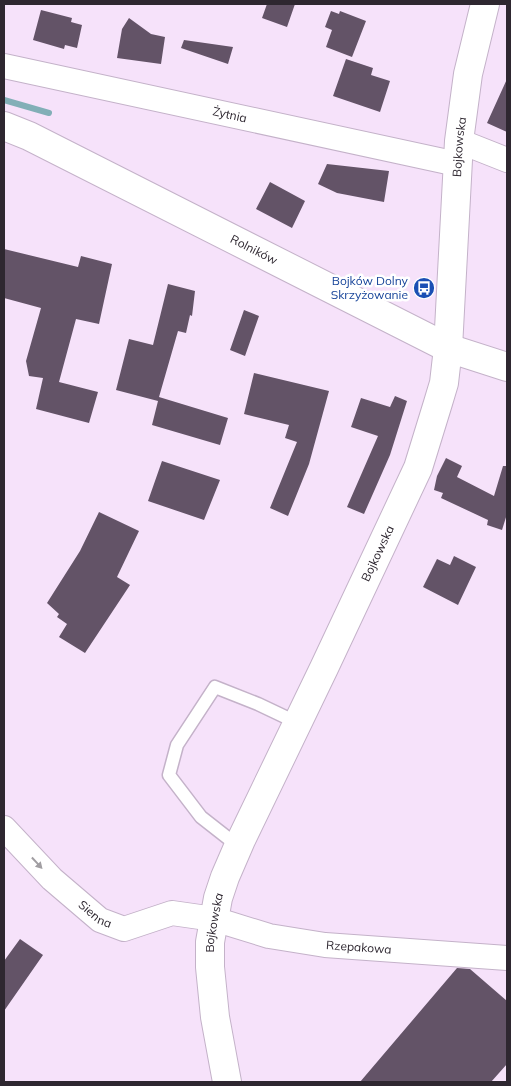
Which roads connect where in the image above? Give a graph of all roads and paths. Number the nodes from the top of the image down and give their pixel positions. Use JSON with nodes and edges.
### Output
{"nodes":[{"id":1,"x":486,"y":4,"type":"edge"},
{"id":2,"x":4,"y":66,"type":"edge"},
{"id":3,"x":4,"y":126,"type":"edge"},
{"id":4,"x":458,"y":152,"type":"junction"},
{"id":5,"x":507,"y":160,"type":"edge"},
{"id":6,"x":448,"y":348,"type":"junction"},
{"id":7,"x":507,"y":367,"type":"edge"},
{"id":8,"x":298,"y":723,"type":"junction"},
{"id":9,"x":4,"y":828,"type":"edge"},
{"id":10,"x":238,"y":846,"type":"junction"},
{"id":11,"x":214,"y":918,"type":"junction"},
{"id":12,"x":507,"y":958,"type":"edge"},
{"id":13,"x":227,"y":1082,"type":"edge"}],
"edges":[{"from":1,"to":4,"type":"street","name":"Bojkowska"},
{"from":2,"to":4,"type":"street","name":"Żytnia"},
{"from":3,"to":6,"type":"street","name":"Rolników"},
{"from":4,"to":5,"type":"street","name":"Żytnia"},
{"from":4,"to":6,"type":"street","name":"Bojkowska"},
{"from":6,"to":7,"type":"street","name":"Rolników"},
{"from":6,"to":8,"type":"street","name":"Bojkowska"},
{"from":8,"to":10,"type":"street","name":"Bojkowska"},
{"from":8,"to":10,"type":"lane"},
{"from":9,"to":11,"type":"street","name":"Sienna","one_way":true},
{"from":10,"to":11,"type":"street","name":"Bojkowska"},
{"from":11,"to":12,"type":"street","name":"Rzepakowa"},
{"from":11,"to":13,"type":"street","name":"Bojkowska"}]}
